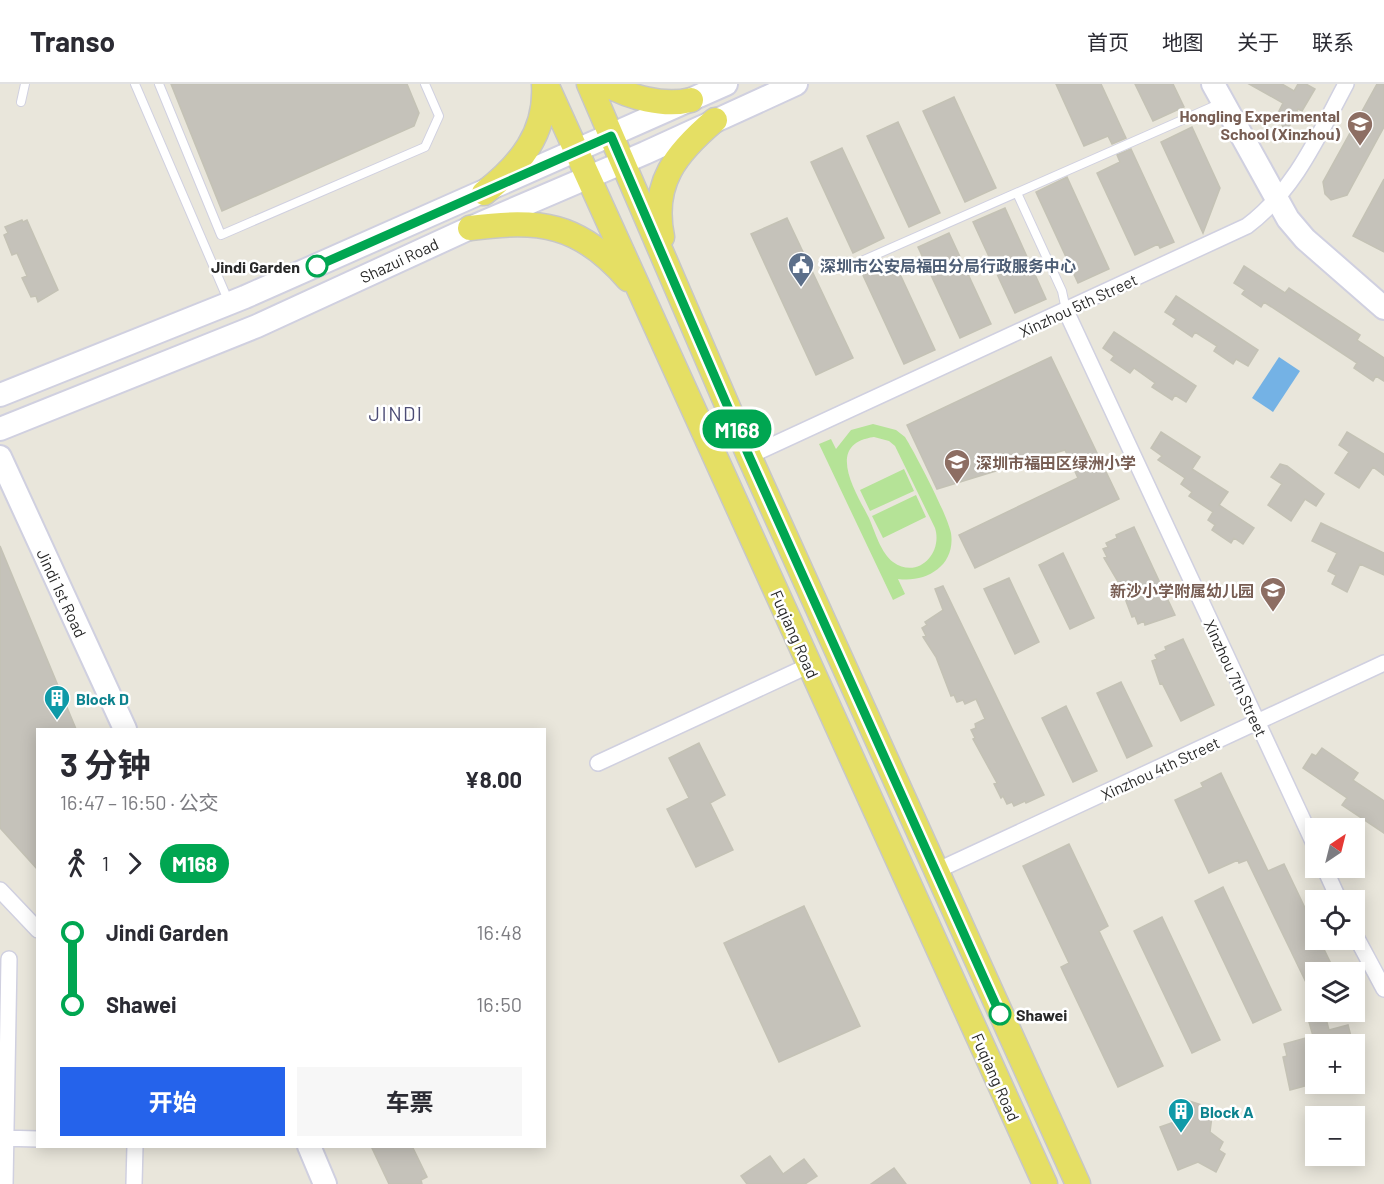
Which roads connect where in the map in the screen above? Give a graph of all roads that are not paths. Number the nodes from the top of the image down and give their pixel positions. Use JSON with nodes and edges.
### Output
{"nodes":[{"id":1,"x":25,"y":84,"type":"edge"},
{"id":2,"x":135,"y":84,"type":"edge"},
{"id":3,"x":159,"y":84,"type":"edge"},
{"id":4,"x":425,"y":84,"type":"edge"},
{"id":5,"x":545,"y":84,"type":"edge"},
{"id":6,"x":589,"y":84,"type":"edge"},
{"id":7,"x":606,"y":84,"type":"edge"},
{"id":8,"x":726,"y":84,"type":"edge"},
{"id":9,"x":796,"y":84,"type":"edge"},
{"id":10,"x":1346,"y":84,"type":"edge"},
{"id":11,"x":1218,"y":93,"type":"edge"},
{"id":12,"x":691,"y":100,"type":"junction"},
{"id":13,"x":21,"y":102,"type":"dead end"},
{"id":14,"x":715,"y":120,"type":"junction"},
{"id":15,"x":611,"y":136,"type":"junction"},
{"id":16,"x":577,"y":151,"type":"junction"},
{"id":17,"x":622,"y":163,"type":"junction"},
{"id":18,"x":589,"y":178,"type":"junction"},
{"id":19,"x":484,"y":193,"type":"junction"},
{"id":20,"x":1017,"y":193,"type":"junction"},
{"id":21,"x":1276,"y":201,"type":"junction"},
{"id":22,"x":470,"y":228,"type":"junction"},
{"id":23,"x":857,"y":263,"type":"dead end"},
{"id":24,"x":672,"y":281,"type":"junction"},
{"id":25,"x":644,"y":300,"type":"junction"},
{"id":26,"x":230,"y":303,"type":"junction"},
{"id":27,"x":1384,"y":308,"type":"edge"},
{"id":28,"x":1066,"y":311,"type":"junction"},
{"id":29,"x":0,"y":395,"type":"edge"},
{"id":30,"x":0,"y":429,"type":"edge"},
{"id":31,"x":749,"y":456,"type":"junction"},
{"id":32,"x":0,"y":457,"type":"edge"},
{"id":33,"x":1384,"y":663,"type":"edge"},
{"id":34,"x":810,"y":665,"type":"junction"},
{"id":35,"x":1257,"y":723,"type":"junction"},
{"id":36,"x":125,"y":728,"type":"edge"},
{"id":37,"x":598,"y":763,"type":"dead end"},
{"id":38,"x":1305,"y":825,"type":"edge"},
{"id":39,"x":936,"y":871,"type":"junction"},
{"id":40,"x":0,"y":890,"type":"edge"},
{"id":41,"x":36,"y":928,"type":"edge"},
{"id":42,"x":1363,"y":950,"type":"edge"},
{"id":43,"x":9,"y":958,"type":"dead end"},
{"id":44,"x":1384,"y":989,"type":"edge"},
{"id":45,"x":1047,"y":1115,"type":"junction"},
{"id":46,"x":1019,"y":1128,"type":"junction"},
{"id":47,"x":3,"y":1138,"type":"edge"},
{"id":48,"x":36,"y":1138,"type":"edge"},
{"id":49,"x":135,"y":1148,"type":"edge"},
{"id":50,"x":310,"y":1148,"type":"edge"},
{"id":51,"x":5,"y":1184,"type":"edge"},
{"id":52,"x":134,"y":1184,"type":"edge"},
{"id":53,"x":325,"y":1184,"type":"edge"},
{"id":54,"x":1045,"y":1184,"type":"edge"},
{"id":55,"x":1078,"y":1184,"type":"edge"}],
"edges":[{"from":1,"to":13,"type":"lane"},
{"from":2,"to":26,"type":"lane"},
{"from":3,"to":4,"type":"lane"},
{"from":5,"to":16,"type":"main road","name":"Fuqiang Road"},
{"from":5,"to":19,"type":"main road"},
{"from":6,"to":15,"type":"main road","name":"Fuqiang Road"},
{"from":7,"to":12,"type":"main road"},
{"from":8,"to":12,"type":"street","name":"Shazui Road"},
{"from":9,"to":14,"type":"street","name":"Shazui Road"},
{"from":10,"to":21,"type":"street","name":"Xinzhou 5th Street"},
{"from":11,"to":20,"type":"lane"},
{"from":11,"to":21,"type":"street"},
{"from":12,"to":15,"type":"street","name":"Shazui Road"},
{"from":14,"to":17,"type":"street","name":"Shazui Road"},
{"from":14,"to":24,"type":"main road"},
{"from":15,"to":16,"type":"street","name":"Shazui Road"},
{"from":15,"to":17,"type":"main road","name":"Fuqiang Road"},
{"from":16,"to":18,"type":"main road","name":"Fuqiang Road"},
{"from":16,"to":19,"type":"street","name":"Shazui Road"},
{"from":17,"to":18,"type":"street","name":"Shazui Road"},
{"from":17,"to":24,"type":"main road","name":"Fuqiang Road"},
{"from":18,"to":22,"type":"street","name":"Shazui Road"},
{"from":18,"to":25,"type":"main road","name":"Fuqiang Road"},
{"from":19,"to":26,"type":"street","name":"Shazui Road"},
{"from":20,"to":23,"type":"lane"},
{"from":20,"to":28,"type":"lane"},
{"from":21,"to":27,"type":"street"},
{"from":21,"to":28,"type":"street","name":"Xinzhou 5th Street"},
{"from":22,"to":25,"type":"main road"},
{"from":22,"to":30,"type":"street","name":"Shazui Road"},
{"from":24,"to":31,"type":"main road","name":"Fuqiang Road"},
{"from":25,"to":34,"type":"main road","name":"Fuqiang Road"},
{"from":26,"to":29,"type":"street","name":"Shazui Road"},
{"from":28,"to":31,"type":"street","name":"Xinzhou 5th Street"},
{"from":28,"to":35,"type":"street","name":"Xinzhou 7th Street"},
{"from":31,"to":39,"type":"main road","name":"Fuqiang Road"},
{"from":32,"to":36,"type":"street","name":"Jindi 1st Road"},
{"from":33,"to":35,"type":"street","name":"Xinzhou 4th Street"},
{"from":34,"to":37,"type":"street"},
{"from":34,"to":46,"type":"main road","name":"Fuqiang Road"},
{"from":35,"to":38,"type":"street","name":"Xinzhou 7th Street"},
{"from":35,"to":39,"type":"street","name":"Xinzhou 4th Street"},
{"from":39,"to":45,"type":"main road","name":"Fuqiang Road"},
{"from":40,"to":41,"type":"street"},
{"from":42,"to":44,"type":"street"},
{"from":43,"to":47,"type":"street"},
{"from":45,"to":46,"type":"main road"},
{"from":45,"to":55,"type":"main road","name":"Fuqiang Road"},
{"from":46,"to":54,"type":"main road","name":"Fuqiang Road"},
{"from":47,"to":48,"type":"street"},
{"from":47,"to":51,"type":"street"},
{"from":49,"to":52,"type":"street"},
{"from":50,"to":53,"type":"street"}]}
